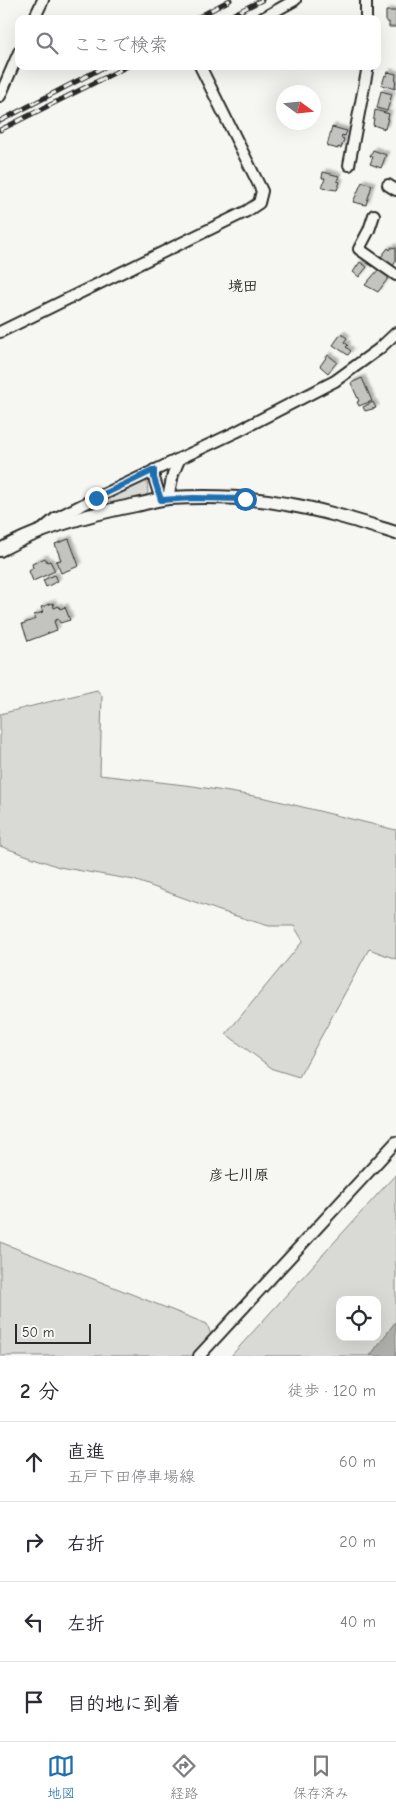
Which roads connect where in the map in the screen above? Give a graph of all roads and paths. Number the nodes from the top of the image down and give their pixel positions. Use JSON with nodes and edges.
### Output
{"nodes":[{"id":1,"x":43,"y":0,"type":"edge"},
{"id":2,"x":295,"y":0,"type":"edge"},
{"id":3,"x":366,"y":0,"type":"edge"},
{"id":4,"x":36,"y":15,"type":"edge"},
{"id":5,"x":268,"y":15,"type":"edge"},
{"id":6,"x":366,"y":15,"type":"edge"},
{"id":7,"x":15,"y":61,"type":"edge"},
{"id":8,"x":202,"y":70,"type":"edge"},
{"id":9,"x":367,"y":70,"type":"edge"},
{"id":10,"x":0,"y":96,"type":"edge"},
{"id":11,"x":349,"y":165,"type":"dead end"},
{"id":12,"x":374,"y":214,"type":"dead end"},
{"id":13,"x":396,"y":275,"type":"edge"},
{"id":14,"x":0,"y":332,"type":"edge"},
{"id":15,"x":396,"y":333,"type":"edge"},
{"id":16,"x":179,"y":460,"type":"junction"},
{"id":17,"x":154,"y":470,"type":"junction"},
{"id":18,"x":165,"y":499,"type":"junction"},
{"id":19,"x":38,"y":533,"type":"junction"},
{"id":20,"x":396,"y":533,"type":"edge"},
{"id":21,"x":0,"y":550,"type":"edge"},
{"id":22,"x":396,"y":1142,"type":"edge"},
{"id":23,"x":199,"y":1356,"type":"edge"}],
"edges":[{"from":1,"to":4,"type":"street"},
{"from":2,"to":5,"type":"street"},
{"from":3,"to":6,"type":"street"},
{"from":7,"to":10,"type":"street"},
{"from":8,"to":14,"type":"street"},
{"from":9,"to":11,"type":"street"},
{"from":12,"to":13,"type":"street"},
{"from":15,"to":16,"type":"street"},
{"from":16,"to":17,"type":"street"},
{"from":16,"to":18,"type":"street"},
{"from":17,"to":18,"type":"street"},
{"from":17,"to":19,"type":"street"},
{"from":18,"to":19,"type":"main road"},
{"from":18,"to":20,"type":"main road"},
{"from":19,"to":21,"type":"main road"},
{"from":22,"to":23,"type":"street"}]}
